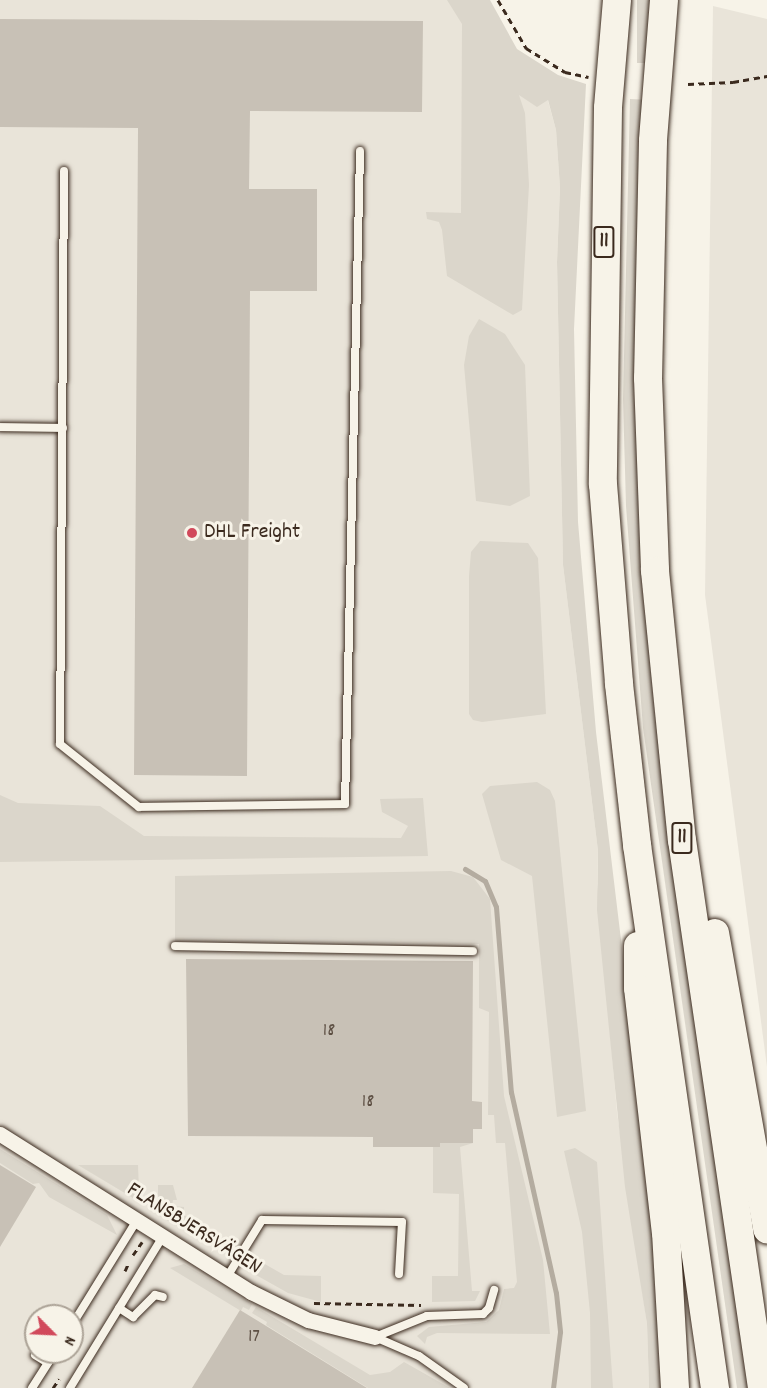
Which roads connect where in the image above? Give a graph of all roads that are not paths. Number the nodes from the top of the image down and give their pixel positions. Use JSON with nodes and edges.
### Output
{"nodes":[{"id":1,"x":617,"y":0,"type":"edge"},
{"id":2,"x":664,"y":0,"type":"edge"},
{"id":3,"x":360,"y":151,"type":"dead end"},
{"id":4,"x":64,"y":171,"type":"dead end"},
{"id":5,"x":650,"y":284,"type":"junction"},
{"id":6,"x":0,"y":427,"type":"edge"},
{"id":7,"x":63,"y":428,"type":"junction"},
{"id":8,"x":637,"y":845,"type":"junction"},
{"id":9,"x":175,"y":946,"type":"dead end"},
{"id":10,"x":473,"y":951,"type":"dead end"},
{"id":11,"x":0,"y":1134,"type":"edge"},
{"id":12,"x":137,"y":1220,"type":"junction"},
{"id":13,"x":767,"y":1229,"type":"edge"},
{"id":14,"x":163,"y":1236,"type":"junction"},
{"id":15,"x":399,"y":1274,"type":"dead end"},
{"id":16,"x":227,"y":1277,"type":"junction"},
{"id":17,"x":494,"y":1290,"type":"dead end"},
{"id":18,"x":163,"y":1297,"type":"dead end"},
{"id":19,"x":84,"y":1305,"type":"edge"},
{"id":20,"x":120,"y":1308,"type":"junction"},
{"id":21,"x":375,"y":1337,"type":"junction"},
{"id":22,"x":47,"y":1364,"type":"edge"},
{"id":23,"x":32,"y":1388,"type":"edge"},
{"id":24,"x":70,"y":1388,"type":"edge"},
{"id":25,"x":464,"y":1388,"type":"edge"},
{"id":26,"x":675,"y":1388,"type":"edge"},
{"id":27,"x":715,"y":1388,"type":"edge"},
{"id":28,"x":762,"y":1388,"type":"edge"}],
"edges":[{"from":1,"to":8,"type":"highway","number":"11"},
{"from":2,"to":5,"type":"highway","number":"11"},
{"from":3,"to":7,"type":"lane"},
{"from":4,"to":7,"type":"lane"},
{"from":5,"to":13,"type":"highway"},
{"from":5,"to":28,"type":"highway","number":"11"},
{"from":6,"to":7,"type":"lane"},
{"from":8,"to":26,"type":"highway"},
{"from":8,"to":27,"type":"highway","number":"11"},
{"from":9,"to":10,"type":"lane"},
{"from":11,"to":12,"type":"street","name":"FLANSBJERSVÄGEN"},
{"from":12,"to":14,"type":"street","name":"FLANSBJERSVÄGEN"},
{"from":12,"to":19,"type":"lane"},
{"from":14,"to":16,"type":"street","name":"FLANSBJERSVÄGEN"},
{"from":14,"to":20,"type":"lane"},
{"from":15,"to":16,"type":"lane"},
{"from":16,"to":21,"type":"street","name":"FLANSBJERSVÄGEN"},
{"from":17,"to":21,"type":"lane"},
{"from":18,"to":20,"type":"lane"},
{"from":20,"to":24,"type":"lane"},
{"from":21,"to":25,"type":"lane"},
{"from":22,"to":23,"type":"lane"}]}
